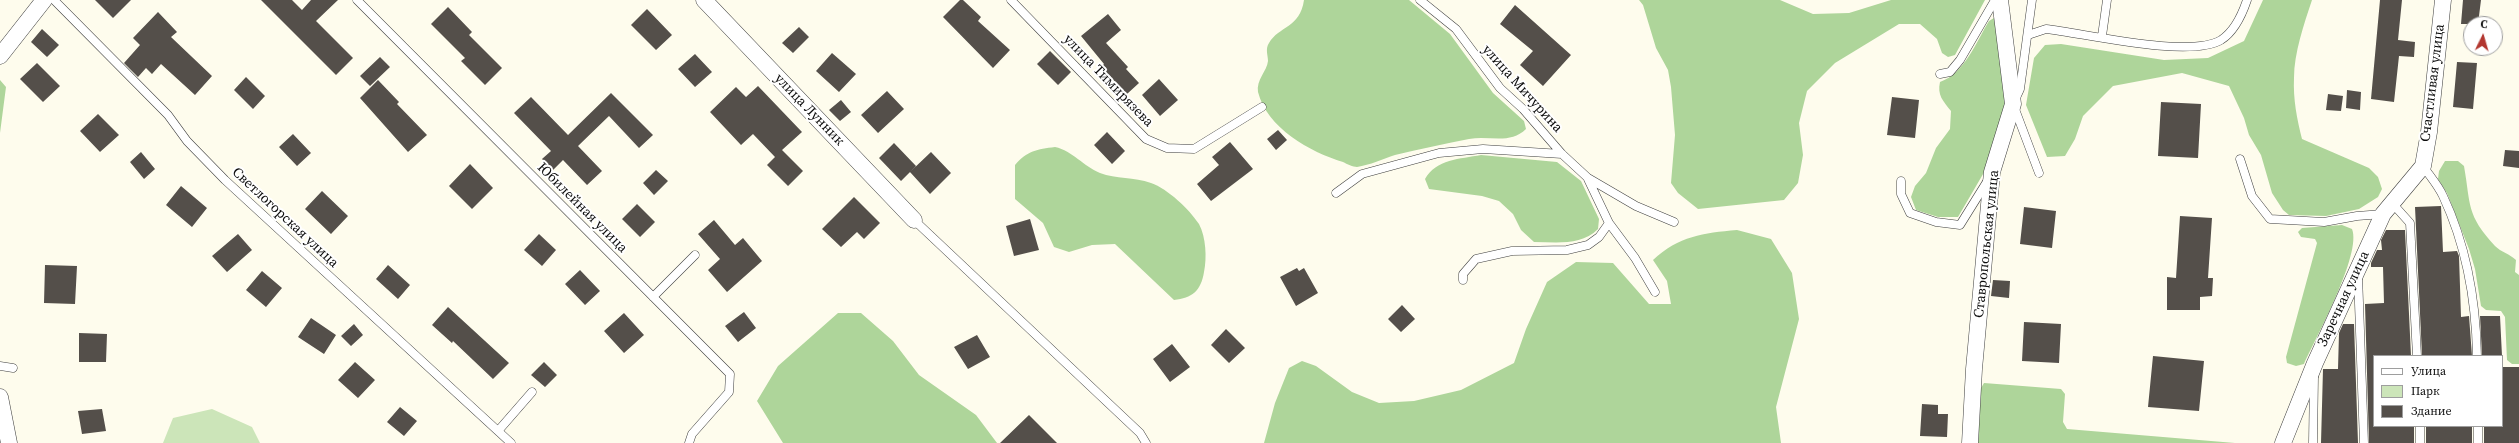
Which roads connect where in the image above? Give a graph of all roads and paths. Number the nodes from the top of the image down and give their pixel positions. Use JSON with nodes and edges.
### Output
{"nodes":[{"id":1,"x":44,"y":0,"type":"edge"},
{"id":2,"x":54,"y":0,"type":"edge"},
{"id":3,"x":357,"y":0,"type":"edge"},
{"id":4,"x":704,"y":0,"type":"edge"},
{"id":5,"x":1011,"y":0,"type":"edge"},
{"id":6,"x":1420,"y":0,"type":"edge"},
{"id":7,"x":1996,"y":0,"type":"edge"},
{"id":8,"x":2000,"y":0,"type":"edge"},
{"id":9,"x":2032,"y":0,"type":"edge"},
{"id":10,"x":2107,"y":0,"type":"edge"},
{"id":11,"x":2247,"y":0,"type":"edge"},
{"id":12,"x":2443,"y":0,"type":"edge"},
{"id":13,"x":2028,"y":34,"type":"junction"},
{"id":14,"x":2102,"y":36,"type":"junction"},
{"id":15,"x":0,"y":56,"type":"edge"},
{"id":16,"x":1940,"y":74,"type":"dead end"},
{"id":17,"x":2013,"y":104,"type":"junction"},
{"id":18,"x":1262,"y":107,"type":"dead end"},
{"id":19,"x":1562,"y":154,"type":"junction"},
{"id":20,"x":2240,"y":159,"type":"dead end"},
{"id":21,"x":2423,"y":166,"type":"junction"},
{"id":22,"x":1992,"y":172,"type":"junction"},
{"id":23,"x":2039,"y":172,"type":"dead end"},
{"id":24,"x":1588,"y":178,"type":"junction"},
{"id":25,"x":1901,"y":182,"type":"dead end"},
{"id":26,"x":1336,"y":193,"type":"dead end"},
{"id":27,"x":2387,"y":209,"type":"junction"},
{"id":28,"x":914,"y":220,"type":"joint"},
{"id":29,"x":1674,"y":222,"type":"dead end"},
{"id":30,"x":1610,"y":223,"type":"junction"},
{"id":31,"x":695,"y":255,"type":"dead end"},
{"id":32,"x":2358,"y":269,"type":"junction"},
{"id":33,"x":1463,"y":280,"type":"dead end"},
{"id":34,"x":1655,"y":292,"type":"dead end"},
{"id":35,"x":653,"y":297,"type":"junction"},
{"id":36,"x":2417,"y":355,"type":"edge"},
{"id":37,"x":2477,"y":355,"type":"edge"},
{"id":38,"x":2315,"y":363,"type":"junction"},
{"id":39,"x":0,"y":366,"type":"edge"},
{"id":40,"x":13,"y":368,"type":"dead end"},
{"id":41,"x":532,"y":392,"type":"dead end"},
{"id":42,"x":0,"y":397,"type":"edge"},
{"id":43,"x":2420,"y":427,"type":"edge"},
{"id":44,"x":2478,"y":427,"type":"edge"},
{"id":45,"x":498,"y":431,"type":"junction"},
{"id":46,"x":9,"y":443,"type":"edge"},
{"id":47,"x":511,"y":443,"type":"edge"},
{"id":48,"x":689,"y":443,"type":"edge"},
{"id":49,"x":1146,"y":443,"type":"edge"},
{"id":50,"x":1970,"y":443,"type":"edge"},
{"id":51,"x":2283,"y":443,"type":"edge"},
{"id":52,"x":2313,"y":443,"type":"edge"},
{"id":53,"x":2364,"y":443,"type":"edge"},
{"id":54,"x":2420,"y":443,"type":"edge"},
{"id":55,"x":2478,"y":443,"type":"edge"}],
"edges":[{"from":1,"to":15,"type":"street"},
{"from":2,"to":45,"type":"lane","name":"Светлогорская улица"},
{"from":3,"to":35,"type":"lane","name":"Юбилейная улица"},
{"from":4,"to":28,"type":"street","name":"улица Лунник"},
{"from":5,"to":18,"type":"lane","name":"улица Тимирязева"},
{"from":6,"to":19,"type":"lane","name":"улица Мичурина"},
{"from":7,"to":16,"type":"lane"},
{"from":8,"to":17,"type":"street","name":"Ставропольская улица"},
{"from":9,"to":13,"type":"lane"},
{"from":10,"to":14,"type":"lane"},
{"from":11,"to":14,"type":"lane"},
{"from":12,"to":21,"type":"street","name":"Счастливая улица"},
{"from":13,"to":14,"type":"lane"},
{"from":13,"to":17,"type":"lane"},
{"from":17,"to":22,"type":"street","name":"Ставропольская улица"},
{"from":17,"to":23,"type":"lane"},
{"from":19,"to":24,"type":"lane","name":"улица Мичурина"},
{"from":19,"to":26,"type":"lane"},
{"from":20,"to":27,"type":"lane"},
{"from":21,"to":27,"type":"street","name":"Заречная улица"},
{"from":21,"to":37,"type":"lane"},
{"from":22,"to":25,"type":"lane"},
{"from":22,"to":50,"type":"street","name":"Ставропольская улица"},
{"from":24,"to":29,"type":"lane"},
{"from":24,"to":30,"type":"lane"},
{"from":27,"to":32,"type":"street","name":"Заречная улица"},
{"from":27,"to":36,"type":"lane"},
{"from":28,"to":49,"type":"lane"},
{"from":30,"to":33,"type":"lane"},
{"from":30,"to":34,"type":"lane"},
{"from":31,"to":35,"type":"lane"},
{"from":32,"to":38,"type":"street","name":"Заречная улица"},
{"from":32,"to":53,"type":"lane"},
{"from":35,"to":48,"type":"lane","name":"Юбилейная улица"},
{"from":38,"to":51,"type":"street","name":"Заречная улица"},
{"from":38,"to":52,"type":"lane"},
{"from":39,"to":40,"type":"lane"},
{"from":41,"to":45,"type":"lane"},
{"from":42,"to":46,"type":"street"},
{"from":43,"to":54,"type":"lane"},
{"from":44,"to":55,"type":"lane"},
{"from":45,"to":47,"type":"lane","name":"Светлогорская улица"}]}
